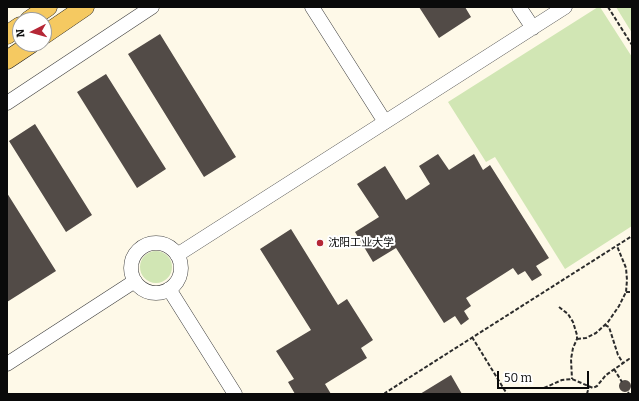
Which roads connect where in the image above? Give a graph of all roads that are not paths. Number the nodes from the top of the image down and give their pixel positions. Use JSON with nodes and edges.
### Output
{"nodes":[{"id":1,"x":85,"y":7,"type":"edge"},
{"id":2,"x":152,"y":7,"type":"edge"},
{"id":3,"x":312,"y":7,"type":"edge"},
{"id":4,"x":519,"y":7,"type":"edge"},
{"id":5,"x":565,"y":7,"type":"edge"},
{"id":6,"x":533,"y":28,"type":"junction"},
{"id":7,"x":52,"y":30,"type":"edge"},
{"id":8,"x":19,"y":52,"type":"edge"},
{"id":9,"x":7,"y":60,"type":"edge"},
{"id":10,"x":7,"y":103,"type":"edge"},
{"id":11,"x":385,"y":122,"type":"junction"},
{"id":12,"x":177,"y":254,"type":"junction"},
{"id":13,"x":135,"y":281,"type":"junction"},
{"id":14,"x":169,"y":289,"type":"junction"},
{"id":15,"x":7,"y":364,"type":"edge"},
{"id":16,"x":235,"y":394,"type":"edge"}],
"edges":[{"from":1,"to":7,"type":"main road"},
{"from":2,"to":10,"type":"street"},
{"from":3,"to":11,"type":"street"},
{"from":4,"to":6,"type":"street"},
{"from":5,"to":6,"type":"street"},
{"from":6,"to":11,"type":"street"},
{"from":8,"to":9,"type":"main road"},
{"from":11,"to":12,"type":"street"},
{"from":12,"to":13,"type":"street"},
{"from":12,"to":14,"type":"street"},
{"from":13,"to":14,"type":"street"},
{"from":13,"to":15,"type":"street"},
{"from":14,"to":16,"type":"street"}]}
